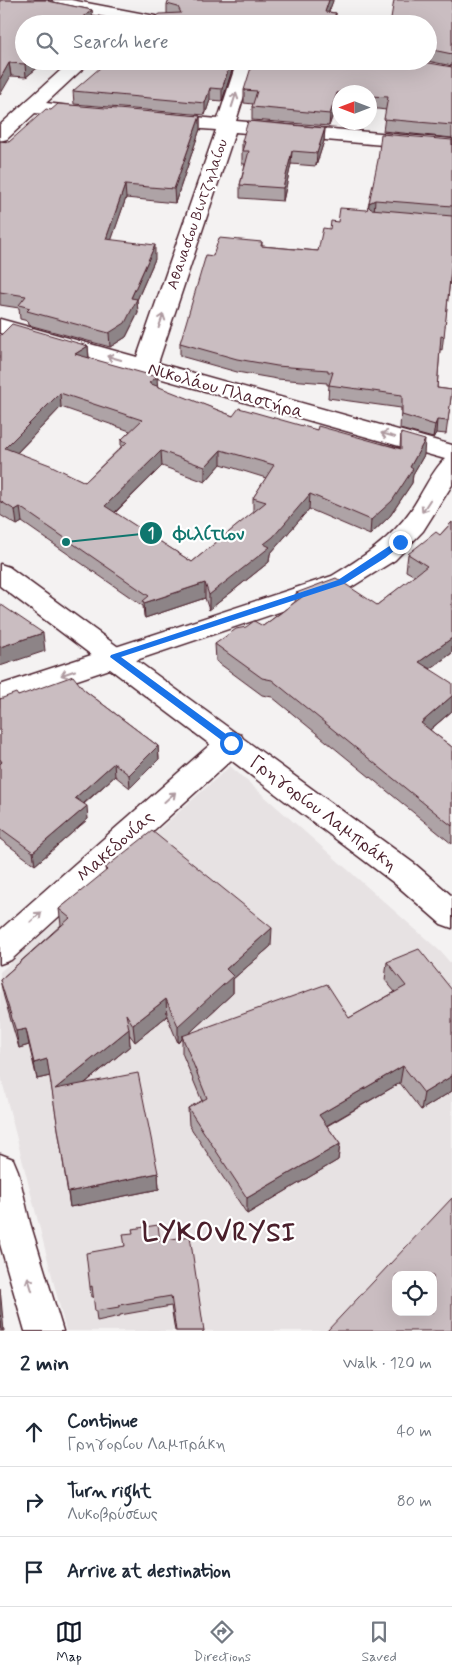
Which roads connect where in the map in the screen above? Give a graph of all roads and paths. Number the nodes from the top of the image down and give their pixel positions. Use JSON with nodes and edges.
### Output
{"nodes":[{"id":1,"x":44,"y":0,"type":"edge"},
{"id":2,"x":144,"y":0,"type":"edge"},
{"id":3,"x":107,"y":15,"type":"edge"},
{"id":4,"x":132,"y":15,"type":"edge"},
{"id":5,"x":72,"y":70,"type":"edge"},
{"id":6,"x":243,"y":70,"type":"edge"},
{"id":7,"x":31,"y":107,"type":"junction"},
{"id":8,"x":110,"y":115,"type":"edge"},
{"id":9,"x":149,"y":119,"type":"edge"},
{"id":10,"x":227,"y":126,"type":"junction"},
{"id":11,"x":0,"y":135,"type":"edge"},
{"id":12,"x":452,"y":145,"type":"edge"},
{"id":13,"x":2,"y":328,"type":"edge"},
{"id":14,"x":145,"y":367,"type":"junction"},
{"id":15,"x":452,"y":453,"type":"edge"},
{"id":16,"x":452,"y":465,"type":"edge"},
{"id":17,"x":0,"y":573,"type":"edge"},
{"id":18,"x":114,"y":657,"type":"junction"},
{"id":19,"x":0,"y":696,"type":"edge"},
{"id":20,"x":231,"y":743,"type":"junction"},
{"id":21,"x":452,"y":915,"type":"edge"},
{"id":22,"x":0,"y":950,"type":"edge"},
{"id":23,"x":0,"y":1171,"type":"edge"},
{"id":24,"x":44,"y":1331,"type":"edge"}],
"edges":[{"from":1,"to":3,"type":"street"},
{"from":2,"to":4,"type":"street"},
{"from":5,"to":7,"type":"street"},
{"from":10,"to":6,"type":"street","name":"Αθανασίου Βιντζηλαίου","one_way":true},
{"from":7,"to":8,"type":"street"},
{"from":7,"to":11,"type":"street"},
{"from":9,"to":10,"type":"street"},
{"from":10,"to":12,"type":"street"},
{"from":14,"to":10,"type":"street","name":"Αθανασίου Βιντζηλαίου","one_way":true},
{"from":14,"to":13,"type":"street","name":"Νικολάου Πλαστήρα","one_way":true},
{"from":15,"to":14,"type":"street","name":"Νικολάου Πλαστήρα","one_way":true},
{"from":16,"to":18,"type":"street","one_way":true},
{"from":17,"to":18,"type":"street","name":"Γρηγορίου Λαμπράκη"},
{"from":18,"to":19,"type":"street","one_way":true},
{"from":18,"to":20,"type":"street","name":"Γρηγορίου Λαμπράκη"},
{"from":20,"to":21,"type":"street","name":"Γρηγορίου Λαμπράκη"},
{"from":22,"to":20,"type":"street","name":"Μακεδονίας","one_way":true},
{"from":24,"to":23,"type":"street","one_way":true}]}
